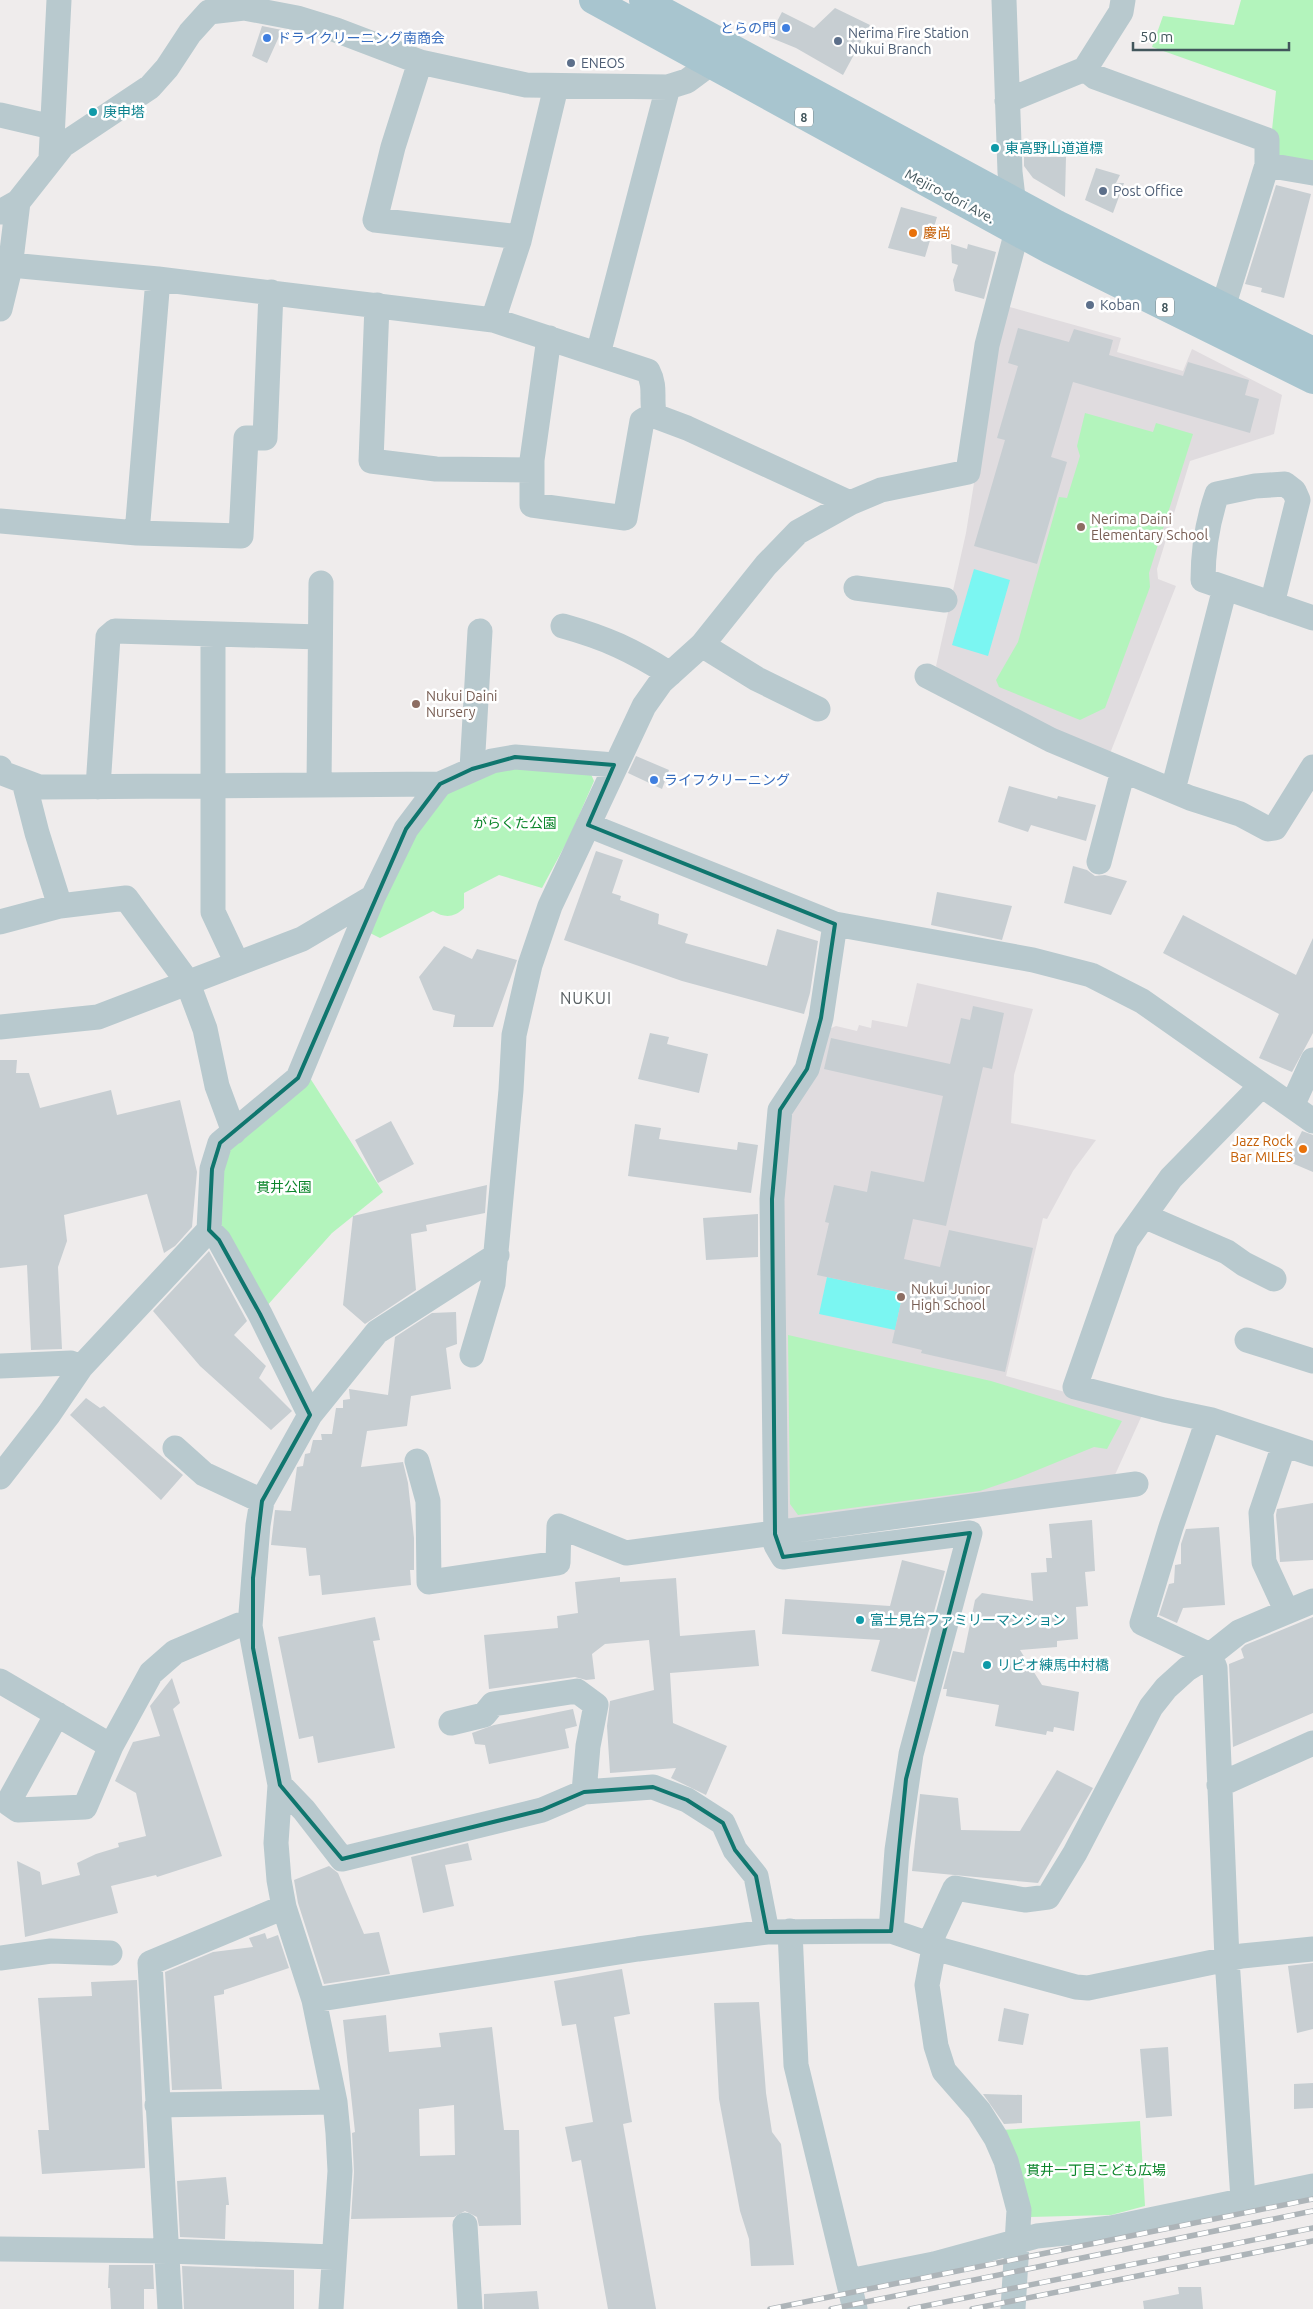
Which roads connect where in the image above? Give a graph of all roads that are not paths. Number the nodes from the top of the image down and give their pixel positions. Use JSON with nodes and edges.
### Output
{"nodes":[{"id":1,"x":58,"y":0,"type":"edge"},
{"id":2,"x":593,"y":0,"type":"edge"},
{"id":3,"x":643,"y":0,"type":"edge"},
{"id":4,"x":1004,"y":0,"type":"edge"},
{"id":5,"x":1123,"y":0,"type":"edge"},
{"id":6,"x":420,"y":62,"type":"junction"},
{"id":7,"x":710,"y":64,"type":"junction"},
{"id":8,"x":1085,"y":70,"type":"junction"},
{"id":9,"x":556,"y":87,"type":"junction"},
{"id":10,"x":668,"y":88,"type":"junction"},
{"id":11,"x":1007,"y":101,"type":"junction"},
{"id":12,"x":0,"y":114,"type":"edge"},
{"id":13,"x":52,"y":127,"type":"junction"},
{"id":14,"x":51,"y":158,"type":"junction"},
{"id":15,"x":1267,"y":165,"type":"junction"},
{"id":16,"x":1313,"y":173,"type":"edge"},
{"id":17,"x":1014,"y":200,"type":"junction"},
{"id":18,"x":9,"y":207,"type":"edge"},
{"id":19,"x":1017,"y":231,"type":"junction"},
{"id":20,"x":520,"y":237,"type":"junction"},
{"id":21,"x":10,"y":265,"type":"junction"},
{"id":22,"x":158,"y":279,"type":"junction"},
{"id":23,"x":271,"y":292,"type":"junction"},
{"id":24,"x":377,"y":305,"type":"junction"},
{"id":25,"x":1223,"y":307,"type":"junction"},
{"id":26,"x":0,"y":309,"type":"edge"},
{"id":27,"x":492,"y":320,"type":"junction"},
{"id":28,"x":549,"y":338,"type":"junction"},
{"id":29,"x":1313,"y":351,"type":"edge"},
{"id":30,"x":598,"y":354,"type":"junction"},
{"id":31,"x":1313,"y":380,"type":"edge"},
{"id":32,"x":654,"y":414,"type":"junction"},
{"id":33,"x":532,"y":470,"type":"junction"},
{"id":34,"x":850,"y":503,"type":"junction"},
{"id":35,"x":0,"y":521,"type":"edge"},
{"id":36,"x":137,"y":533,"type":"junction"},
{"id":37,"x":321,"y":582,"type":"dead end"},
{"id":38,"x":856,"y":588,"type":"dead end"},
{"id":39,"x":1225,"y":588,"type":"junction"},
{"id":40,"x":945,"y":600,"type":"dead end"},
{"id":41,"x":1272,"y":604,"type":"junction"},
{"id":42,"x":1313,"y":618,"type":"edge"},
{"id":43,"x":563,"y":626,"type":"dead end"},
{"id":44,"x":480,"y":631,"type":"dead end"},
{"id":45,"x":213,"y":634,"type":"junction"},
{"id":46,"x":320,"y":637,"type":"junction"},
{"id":47,"x":702,"y":645,"type":"junction"},
{"id":48,"x":670,"y":674,"type":"junction"},
{"id":49,"x":927,"y":676,"type":"dead end"},
{"id":50,"x":818,"y":709,"type":"dead end"},
{"id":51,"x":614,"y":765,"type":"junction"},
{"id":52,"x":1313,"y":767,"type":"edge"},
{"id":53,"x":0,"y":768,"type":"edge"},
{"id":54,"x":472,"y":768,"type":"junction"},
{"id":55,"x":1123,"y":771,"type":"junction"},
{"id":56,"x":24,"y":782,"type":"junction"},
{"id":57,"x":440,"y":784,"type":"junction"},
{"id":58,"x":319,"y":785,"type":"junction"},
{"id":59,"x":214,"y":786,"type":"junction"},
{"id":60,"x":98,"y":787,"type":"junction"},
{"id":61,"x":1173,"y":790,"type":"junction"},
{"id":62,"x":588,"y":825,"type":"junction"},
{"id":63,"x":1099,"y":862,"type":"dead end"},
{"id":64,"x":373,"y":897,"type":"junction"},
{"id":65,"x":60,"y":906,"type":"junction"},
{"id":66,"x":0,"y":922,"type":"edge"},
{"id":67,"x":835,"y":924,"type":"junction"},
{"id":68,"x":237,"y":963,"type":"junction"},
{"id":69,"x":187,"y":981,"type":"junction"},
{"id":70,"x":0,"y":1027,"type":"edge"},
{"id":71,"x":1313,"y":1060,"type":"edge"},
{"id":72,"x":1262,"y":1086,"type":"junction"},
{"id":73,"x":1292,"y":1106,"type":"junction"},
{"id":74,"x":1313,"y":1121,"type":"edge"},
{"id":75,"x":234,"y":1132,"type":"junction"},
{"id":76,"x":1144,"y":1216,"type":"junction"},
{"id":77,"x":209,"y":1230,"type":"junction"},
{"id":78,"x":497,"y":1255,"type":"junction"},
{"id":79,"x":1274,"y":1279,"type":"dead end"},
{"id":80,"x":1247,"y":1340,"type":"dead end"},
{"id":81,"x":472,"y":1355,"type":"dead end"},
{"id":82,"x":1313,"y":1361,"type":"edge"},
{"id":83,"x":0,"y":1366,"type":"edge"},
{"id":84,"x":81,"y":1367,"type":"junction"},
{"id":85,"x":310,"y":1415,"type":"junction"},
{"id":86,"x":1208,"y":1420,"type":"junction"},
{"id":87,"x":1284,"y":1444,"type":"junction"},
{"id":88,"x":174,"y":1448,"type":"dead end"},
{"id":89,"x":1313,"y":1454,"type":"edge"},
{"id":90,"x":417,"y":1461,"type":"dead end"},
{"id":91,"x":0,"y":1477,"type":"edge"},
{"id":92,"x":1136,"y":1484,"type":"dead end"},
{"id":93,"x":262,"y":1501,"type":"junction"},
{"id":94,"x":775,"y":1534,"type":"junction"},
{"id":95,"x":1313,"y":1601,"type":"edge"},
{"id":96,"x":1287,"y":1612,"type":"junction"},
{"id":97,"x":250,"y":1626,"type":"junction"},
{"id":98,"x":1210,"y":1655,"type":"junction"},
{"id":99,"x":0,"y":1681,"type":"edge"},
{"id":100,"x":56,"y":1714,"type":"junction"},
{"id":101,"x":452,"y":1723,"type":"dead end"},
{"id":102,"x":1313,"y":1743,"type":"edge"},
{"id":103,"x":111,"y":1746,"type":"junction"},
{"id":104,"x":280,"y":1785,"type":"junction"},
{"id":105,"x":1219,"y":1785,"type":"junction"},
{"id":106,"x":584,"y":1792,"type":"junction"},
{"id":107,"x":284,"y":1907,"type":"junction"},
{"id":108,"x":779,"y":1931,"type":"junction"},
{"id":109,"x":891,"y":1931,"type":"junction"},
{"id":110,"x":931,"y":1946,"type":"junction"},
{"id":111,"x":1313,"y":1949,"type":"edge"},
{"id":112,"x":110,"y":1953,"type":"dead end"},
{"id":113,"x":0,"y":1958,"type":"edge"},
{"id":114,"x":1227,"y":1959,"type":"junction"},
{"id":115,"x":314,"y":2000,"type":"junction"},
{"id":116,"x":335,"y":2102,"type":"junction"},
{"id":117,"x":157,"y":2105,"type":"junction"},
{"id":118,"x":1313,"y":2186,"type":"edge"},
{"id":119,"x":1243,"y":2199,"type":"junction"},
{"id":120,"x":465,"y":2225,"type":"dead end"},
{"id":121,"x":1019,"y":2240,"type":"junction"},
{"id":122,"x":0,"y":2249,"type":"edge"},
{"id":123,"x":168,"y":2251,"type":"junction"},
{"id":124,"x":333,"y":2257,"type":"junction"},
{"id":125,"x":849,"y":2281,"type":"junction"},
{"id":126,"x":170,"y":2309,"type":"edge"},
{"id":127,"x":331,"y":2309,"type":"edge"},
{"id":128,"x":470,"y":2309,"type":"edge"},
{"id":129,"x":855,"y":2309,"type":"edge"},
{"id":130,"x":1013,"y":2309,"type":"edge"}],
"edges":[{"from":1,"to":13,"type":"street"},
{"from":2,"to":7,"type":"main road","name":"Mejiro-dori Ave.","number":"8"},
{"from":3,"to":17,"type":"main road","name":"Mejiro-dori Ave.","number":"8"},
{"from":4,"to":11,"type":"street"},
{"from":5,"to":8,"type":"street"},
{"from":6,"to":9,"type":"street"},
{"from":6,"to":14,"type":"street"},
{"from":6,"to":20,"type":"street"},
{"from":7,"to":10,"type":"street"},
{"from":7,"to":19,"type":"main road","name":"Mejiro-dori Ave.","number":"8"},
{"from":8,"to":11,"type":"street"},
{"from":8,"to":15,"type":"street"},
{"from":9,"to":10,"type":"street"},
{"from":9,"to":20,"type":"street"},
{"from":10,"to":30,"type":"street"},
{"from":11,"to":17,"type":"street"},
{"from":12,"to":13,"type":"street"},
{"from":13,"to":14,"type":"street"},
{"from":14,"to":18,"type":"street"},
{"from":15,"to":16,"type":"street"},
{"from":15,"to":25,"type":"street"},
{"from":17,"to":19,"type":"street"},
{"from":17,"to":25,"type":"main road","name":"Mejiro-dori Ave.","number":"8"},
{"from":18,"to":21,"type":"street"},
{"from":19,"to":31,"type":"main road","name":"Mejiro-dori Ave.","number":"8"},
{"from":19,"to":34,"type":"street"},
{"from":20,"to":27,"type":"street"},
{"from":21,"to":22,"type":"street"},
{"from":21,"to":26,"type":"street"},
{"from":22,"to":23,"type":"street"},
{"from":22,"to":36,"type":"street"},
{"from":23,"to":24,"type":"street"},
{"from":23,"to":36,"type":"street"},
{"from":24,"to":27,"type":"street"},
{"from":24,"to":33,"type":"street"},
{"from":25,"to":29,"type":"main road","name":"Mejiro-dori Ave.","number":"8"},
{"from":27,"to":28,"type":"street"},
{"from":28,"to":30,"type":"street"},
{"from":28,"to":33,"type":"street"},
{"from":30,"to":32,"type":"street"},
{"from":32,"to":33,"type":"street"},
{"from":32,"to":34,"type":"street"},
{"from":34,"to":47,"type":"street"},
{"from":35,"to":36,"type":"street"},
{"from":37,"to":46,"type":"street"},
{"from":38,"to":40,"type":"street"},
{"from":39,"to":41,"type":"street"},
{"from":39,"to":41,"type":"street"},
{"from":39,"to":61,"type":"street"},
{"from":41,"to":42,"type":"street"},
{"from":43,"to":48,"type":"street"},
{"from":44,"to":54,"type":"street"},
{"from":45,"to":46,"type":"street"},
{"from":45,"to":59,"type":"street"},
{"from":45,"to":60,"type":"street"},
{"from":46,"to":58,"type":"street"},
{"from":47,"to":48,"type":"street"},
{"from":47,"to":50,"type":"street"},
{"from":48,"to":51,"type":"street"},
{"from":49,"to":55,"type":"street"},
{"from":51,"to":54,"type":"street"},
{"from":51,"to":62,"type":"street"},
{"from":52,"to":61,"type":"street"},
{"from":53,"to":56,"type":"street"},
{"from":54,"to":57,"type":"street"},
{"from":55,"to":61,"type":"street"},
{"from":55,"to":63,"type":"street"},
{"from":56,"to":60,"type":"street"},
{"from":56,"to":65,"type":"street"},
{"from":57,"to":58,"type":"street"},
{"from":57,"to":64,"type":"street"},
{"from":58,"to":59,"type":"street"},
{"from":59,"to":60,"type":"street"},
{"from":59,"to":68,"type":"street"},
{"from":62,"to":67,"type":"street"},
{"from":62,"to":78,"type":"street"},
{"from":64,"to":68,"type":"street"},
{"from":64,"to":75,"type":"street"},
{"from":65,"to":66,"type":"street"},
{"from":65,"to":69,"type":"street"},
{"from":67,"to":72,"type":"street"},
{"from":67,"to":94,"type":"street"},
{"from":68,"to":69,"type":"street"},
{"from":69,"to":70,"type":"street"},
{"from":69,"to":75,"type":"street"},
{"from":71,"to":73,"type":"street"},
{"from":72,"to":73,"type":"street"},
{"from":72,"to":76,"type":"street"},
{"from":73,"to":74,"type":"street"},
{"from":75,"to":77,"type":"street"},
{"from":76,"to":79,"type":"street"},
{"from":76,"to":86,"type":"street"},
{"from":77,"to":84,"type":"street"},
{"from":77,"to":85,"type":"street"},
{"from":78,"to":81,"type":"street"},
{"from":78,"to":85,"type":"street"},
{"from":80,"to":82,"type":"street"},
{"from":83,"to":84,"type":"street"},
{"from":84,"to":91,"type":"street"},
{"from":85,"to":93,"type":"street"},
{"from":86,"to":87,"type":"street"},
{"from":86,"to":98,"type":"street"},
{"from":87,"to":89,"type":"street"},
{"from":87,"to":96,"type":"street"},
{"from":88,"to":93,"type":"street"},
{"from":90,"to":94,"type":"street"},
{"from":92,"to":94,"type":"street"},
{"from":93,"to":97,"type":"street"},
{"from":94,"to":109,"type":"street"},
{"from":95,"to":96,"type":"street"},
{"from":96,"to":98,"type":"street"},
{"from":97,"to":103,"type":"street"},
{"from":97,"to":104,"type":"street"},
{"from":98,"to":105,"type":"street"},
{"from":98,"to":110,"type":"street"},
{"from":99,"to":100,"type":"street"},
{"from":100,"to":103,"type":"street"},
{"from":100,"to":103,"type":"street"},
{"from":101,"to":106,"type":"street"},
{"from":102,"to":105,"type":"street"},
{"from":104,"to":106,"type":"street"},
{"from":104,"to":107,"type":"street"},
{"from":105,"to":114,"type":"street"},
{"from":106,"to":108,"type":"street"},
{"from":107,"to":115,"type":"street"},
{"from":107,"to":117,"type":"street"},
{"from":108,"to":109,"type":"street"},
{"from":108,"to":115,"type":"street"},
{"from":108,"to":125,"type":"street"},
{"from":109,"to":110,"type":"street"},
{"from":110,"to":114,"type":"street"},
{"from":110,"to":121,"type":"street"},
{"from":111,"to":114,"type":"street"},
{"from":112,"to":113,"type":"street"},
{"from":114,"to":119,"type":"street"},
{"from":115,"to":116,"type":"street"},
{"from":116,"to":117,"type":"street"},
{"from":116,"to":124,"type":"street"},
{"from":117,"to":123,"type":"street"},
{"from":118,"to":119,"type":"street"},
{"from":119,"to":121,"type":"street"},
{"from":120,"to":128,"type":"street"},
{"from":121,"to":125,"type":"street"},
{"from":121,"to":130,"type":"street"},
{"from":122,"to":123,"type":"street"},
{"from":123,"to":124,"type":"street"},
{"from":123,"to":126,"type":"street"},
{"from":124,"to":127,"type":"street"},
{"from":125,"to":129,"type":"street"}]}
